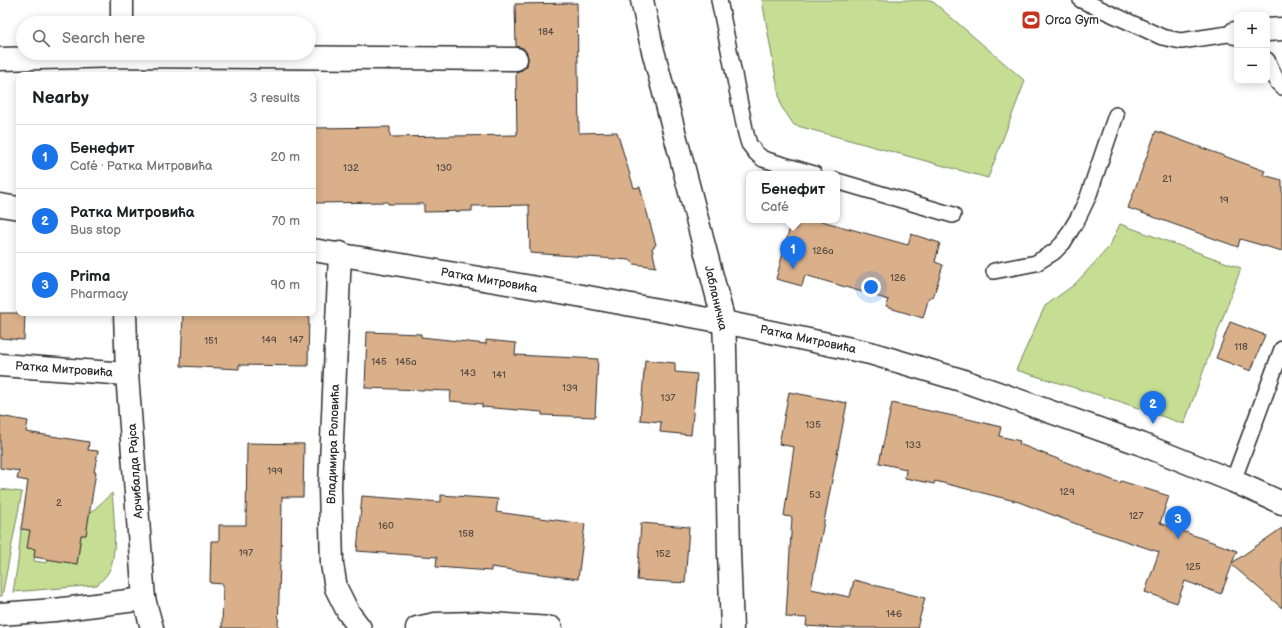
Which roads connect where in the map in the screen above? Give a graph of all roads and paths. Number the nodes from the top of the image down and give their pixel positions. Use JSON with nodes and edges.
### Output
{"nodes":[{"id":1,"x":122,"y":0,"type":"edge"},
{"id":2,"x":642,"y":0,"type":"edge"},
{"id":3,"x":719,"y":0,"type":"edge"},
{"id":4,"x":1081,"y":0,"type":"edge"},
{"id":5,"x":122,"y":16,"type":"edge"},
{"id":6,"x":1282,"y":29,"type":"edge"},
{"id":7,"x":1270,"y":30,"type":"edge"},
{"id":8,"x":1234,"y":33,"type":"edge"},
{"id":9,"x":0,"y":59,"type":"edge"},
{"id":10,"x":16,"y":59,"type":"edge"},
{"id":11,"x":516,"y":59,"type":"dead end"},
{"id":12,"x":62,"y":60,"type":"edge"},
{"id":13,"x":123,"y":61,"type":"edge"},
{"id":14,"x":1270,"y":66,"type":"edge"},
{"id":15,"x":1282,"y":87,"type":"edge"},
{"id":16,"x":1116,"y":115,"type":"dead end"},
{"id":17,"x":804,"y":171,"type":"edge"},
{"id":18,"x":840,"y":182,"type":"edge"},
{"id":19,"x":0,"y":205,"type":"edge"},
{"id":20,"x":16,"y":208,"type":"edge"},
{"id":21,"x":953,"y":215,"type":"dead end"},
{"id":22,"x":316,"y":250,"type":"edge"},
{"id":23,"x":340,"y":253,"type":"junction"},
{"id":24,"x":994,"y":271,"type":"dead end"},
{"id":25,"x":126,"y":316,"type":"edge"},
{"id":26,"x":724,"y":322,"type":"junction"},
{"id":27,"x":1282,"y":349,"type":"edge"},
{"id":28,"x":0,"y":365,"type":"edge"},
{"id":29,"x":127,"y":374,"type":"junction"},
{"id":30,"x":1233,"y":481,"type":"junction"},
{"id":31,"x":1282,"y":503,"type":"edge"},
{"id":32,"x":144,"y":599,"type":"junction"},
{"id":33,"x":0,"y":614,"type":"edge"},
{"id":34,"x":152,"y":628,"type":"edge"},
{"id":35,"x":360,"y":628,"type":"edge"},
{"id":36,"x":417,"y":628,"type":"edge"},
{"id":37,"x":551,"y":628,"type":"edge"},
{"id":38,"x":732,"y":628,"type":"edge"}],
"edges":[{"from":1,"to":5,"type":"street"},
{"from":2,"to":26,"type":"street","name":"Јабланичка"},
{"from":3,"to":17,"type":"lane"},
{"from":4,"to":8,"type":"lane"},
{"from":6,"to":7,"type":"street"},
{"from":9,"to":10,"type":"street"},
{"from":11,"to":13,"type":"street"},
{"from":12,"to":13,"type":"street"},
{"from":14,"to":15,"type":"lane"},
{"from":16,"to":24,"type":"lane"},
{"from":18,"to":21,"type":"lane"},
{"from":19,"to":20,"type":"street"},
{"from":22,"to":23,"type":"street","name":"Ратка Митровића"},
{"from":23,"to":26,"type":"street","name":"Ратка Митровића"},
{"from":23,"to":35,"type":"street","name":"Владимира Роловића"},
{"from":25,"to":29,"type":"street","name":"Арчибалда Рајса"},
{"from":26,"to":30,"type":"street","name":"Ратка Митровића"},
{"from":26,"to":38,"type":"street","name":"Јабланичка"},
{"from":27,"to":30,"type":"lane"},
{"from":28,"to":29,"type":"street","name":"Ратка Митровића"},
{"from":29,"to":32,"type":"street","name":"Арчибалда Рајса"},
{"from":30,"to":31,"type":"street","name":"Ратка Митровића"},
{"from":32,"to":33,"type":"street"},
{"from":32,"to":34,"type":"street","name":"Арчибалда Рајса"},
{"from":36,"to":37,"type":"street"}]}
